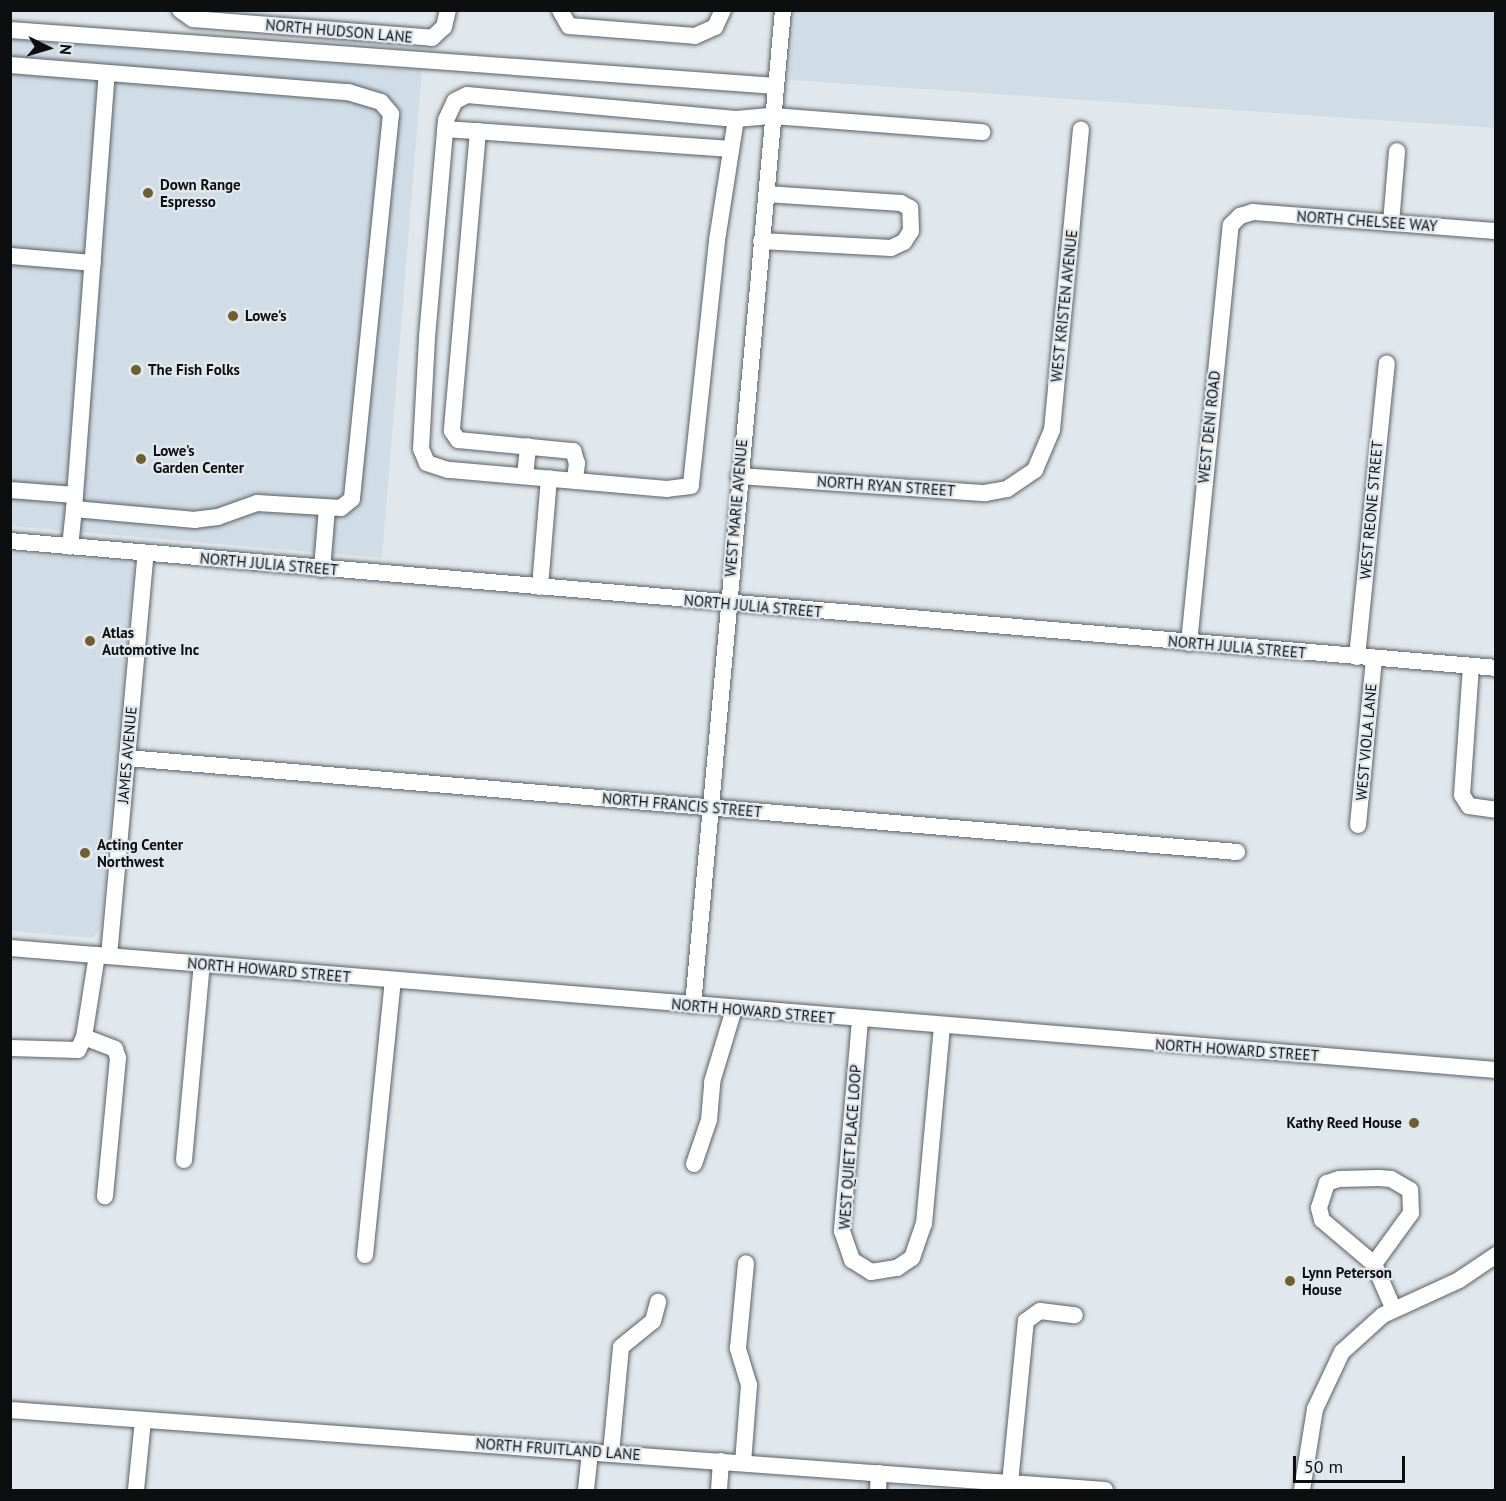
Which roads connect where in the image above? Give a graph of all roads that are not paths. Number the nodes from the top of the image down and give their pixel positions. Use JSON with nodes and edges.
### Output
{"nodes":[{"id":1,"x":180,"y":10,"type":"edge"},
{"id":2,"x":448,"y":10,"type":"edge"},
{"id":3,"x":560,"y":10,"type":"edge"},
{"id":4,"x":723,"y":10,"type":"edge"},
{"id":5,"x":783,"y":10,"type":"edge"},
{"id":6,"x":10,"y":30,"type":"edge"},
{"id":7,"x":10,"y":65,"type":"edge"},
{"id":8,"x":107,"y":75,"type":"junction"},
{"id":9,"x":776,"y":86,"type":"junction"},
{"id":10,"x":773,"y":117,"type":"junction"},
{"id":11,"x":736,"y":119,"type":"junction"},
{"id":12,"x":445,"y":129,"type":"junction"},
{"id":13,"x":1081,"y":129,"type":"dead end"},
{"id":14,"x":478,"y":131,"type":"junction"},
{"id":15,"x":982,"y":132,"type":"dead end"},
{"id":16,"x":731,"y":149,"type":"junction"},
{"id":17,"x":1397,"y":151,"type":"dead end"},
{"id":18,"x":766,"y":194,"type":"junction"},
{"id":19,"x":1240,"y":216,"type":"joint"},
{"id":20,"x":1391,"y":223,"type":"junction"},
{"id":21,"x":1496,"y":231,"type":"edge"},
{"id":22,"x":761,"y":241,"type":"junction"},
{"id":23,"x":10,"y":256,"type":"edge"},
{"id":24,"x":93,"y":263,"type":"junction"},
{"id":25,"x":1387,"y":364,"type":"dead end"},
{"id":26,"x":528,"y":446,"type":"junction"},
{"id":27,"x":525,"y":476,"type":"junction"},
{"id":28,"x":739,"y":476,"type":"junction"},
{"id":29,"x":1029,"y":476,"type":"joint"},
{"id":30,"x":549,"y":478,"type":"junction"},
{"id":31,"x":575,"y":480,"type":"junction"},
{"id":32,"x":10,"y":490,"type":"edge"},
{"id":33,"x":74,"y":502,"type":"junction"},
{"id":34,"x":327,"y":508,"type":"junction"},
{"id":35,"x":10,"y":542,"type":"edge"},
{"id":36,"x":70,"y":547,"type":"junction"},
{"id":37,"x":146,"y":553,"type":"junction"},
{"id":38,"x":322,"y":569,"type":"junction"},
{"id":39,"x":540,"y":587,"type":"junction"},
{"id":40,"x":727,"y":603,"type":"junction"},
{"id":41,"x":1189,"y":643,"type":"junction"},
{"id":42,"x":1366,"y":657,"type":"junction"},
{"id":43,"x":1471,"y":666,"type":"junction"},
{"id":44,"x":1496,"y":668,"type":"edge"},
{"id":45,"x":127,"y":758,"type":"junction"},
{"id":46,"x":709,"y":807,"type":"junction"},
{"id":47,"x":1496,"y":810,"type":"edge"},
{"id":48,"x":1358,"y":825,"type":"dead end"},
{"id":49,"x":1237,"y":852,"type":"dead end"},
{"id":50,"x":10,"y":948,"type":"edge"},
{"id":51,"x":103,"y":956,"type":"junction"},
{"id":52,"x":202,"y":964,"type":"junction"},
{"id":53,"x":393,"y":981,"type":"junction"},
{"id":54,"x":693,"y":1005,"type":"junction"},
{"id":55,"x":734,"y":1009,"type":"junction"},
{"id":56,"x":860,"y":1020,"type":"junction"},
{"id":57,"x":942,"y":1027,"type":"junction"},
{"id":58,"x":84,"y":1037,"type":"junction"},
{"id":59,"x":10,"y":1048,"type":"edge"},
{"id":60,"x":1496,"y":1070,"type":"edge"},
{"id":61,"x":184,"y":1160,"type":"dead end"},
{"id":62,"x":694,"y":1164,"type":"dead end"},
{"id":63,"x":105,"y":1196,"type":"dead end"},
{"id":64,"x":365,"y":1255,"type":"dead end"},
{"id":65,"x":1496,"y":1255,"type":"edge"},
{"id":66,"x":746,"y":1263,"type":"dead end"},
{"id":67,"x":1374,"y":1264,"type":"junction"},
{"id":68,"x":658,"y":1302,"type":"dead end"},
{"id":69,"x":1394,"y":1310,"type":"junction"},
{"id":70,"x":1074,"y":1314,"type":"dead end"},
{"id":71,"x":10,"y":1410,"type":"edge"},
{"id":72,"x":142,"y":1420,"type":"junction"},
{"id":73,"x":590,"y":1451,"type":"junction"},
{"id":74,"x":611,"y":1453,"type":"junction"},
{"id":75,"x":721,"y":1461,"type":"junction"},
{"id":76,"x":743,"y":1463,"type":"junction"},
{"id":77,"x":879,"y":1473,"type":"junction"},
{"id":78,"x":1010,"y":1483,"type":"junction"},
{"id":79,"x":1083,"y":1490,"type":"edge"},
{"id":80,"x":136,"y":1491,"type":"edge"},
{"id":81,"x":586,"y":1491,"type":"edge"},
{"id":82,"x":718,"y":1491,"type":"edge"},
{"id":83,"x":878,"y":1491,"type":"edge"},
{"id":84,"x":1105,"y":1491,"type":"edge"},
{"id":85,"x":1302,"y":1491,"type":"edge"}],
"edges":[{"from":1,"to":2,"type":"street","name":"NORTH HUDSON LANE"},
{"from":3,"to":4,"type":"street"},
{"from":5,"to":9,"type":"street","name":"WEST MARIE AVENUE"},
{"from":6,"to":9,"type":"street"},
{"from":7,"to":8,"type":"street"},
{"from":8,"to":24,"type":"street"},
{"from":8,"to":34,"type":"street"},
{"from":9,"to":10,"type":"street","name":"WEST MARIE AVENUE"},
{"from":10,"to":11,"type":"street"},
{"from":10,"to":15,"type":"street"},
{"from":10,"to":18,"type":"street","name":"WEST MARIE AVENUE"},
{"from":11,"to":12,"type":"street"},
{"from":11,"to":16,"type":"street"},
{"from":12,"to":14,"type":"street"},
{"from":12,"to":27,"type":"street"},
{"from":13,"to":29,"type":"street","name":"WEST KRISTEN AVENUE"},
{"from":14,"to":16,"type":"street"},
{"from":14,"to":26,"type":"street"},
{"from":16,"to":31,"type":"street"},
{"from":17,"to":20,"type":"street"},
{"from":18,"to":22,"type":"street","name":"WEST MARIE AVENUE"},
{"from":18,"to":22,"type":"street"},
{"from":19,"to":20,"type":"street","name":"NORTH CHELSEE WAY"},
{"from":19,"to":41,"type":"street","name":"WEST DENI ROAD"},
{"from":20,"to":21,"type":"street","name":"NORTH CHELSEE WAY"},
{"from":22,"to":28,"type":"street","name":"WEST MARIE AVENUE"},
{"from":23,"to":24,"type":"street"},
{"from":24,"to":33,"type":"street"},
{"from":25,"to":42,"type":"street","name":"WEST REONE STREET"},
{"from":26,"to":27,"type":"street"},
{"from":26,"to":31,"type":"street"},
{"from":27,"to":30,"type":"street"},
{"from":28,"to":29,"type":"street","name":"NORTH RYAN STREET"},
{"from":28,"to":40,"type":"street","name":"WEST MARIE AVENUE"},
{"from":30,"to":31,"type":"street"},
{"from":30,"to":39,"type":"street"},
{"from":32,"to":33,"type":"street"},
{"from":33,"to":34,"type":"street"},
{"from":33,"to":36,"type":"street"},
{"from":34,"to":38,"type":"street"},
{"from":35,"to":36,"type":"street","name":"NORTH JULIA STREET"},
{"from":36,"to":37,"type":"street","name":"NORTH JULIA STREET"},
{"from":37,"to":38,"type":"street","name":"NORTH JULIA STREET"},
{"from":37,"to":45,"type":"street","name":"JAMES AVENUE"},
{"from":38,"to":39,"type":"street","name":"NORTH JULIA STREET"},
{"from":39,"to":40,"type":"street","name":"NORTH JULIA STREET"},
{"from":40,"to":41,"type":"street","name":"NORTH JULIA STREET"},
{"from":40,"to":46,"type":"street","name":"WEST MARIE AVENUE"},
{"from":41,"to":42,"type":"street","name":"NORTH JULIA STREET"},
{"from":42,"to":43,"type":"street","name":"NORTH JULIA STREET"},
{"from":42,"to":48,"type":"street","name":"WEST VIOLA LANE"},
{"from":43,"to":44,"type":"street","name":"NORTH JULIA STREET"},
{"from":43,"to":47,"type":"street"},
{"from":45,"to":46,"type":"street","name":"NORTH FRANCIS STREET"},
{"from":45,"to":51,"type":"street","name":"JAMES AVENUE"},
{"from":46,"to":49,"type":"street","name":"NORTH FRANCIS STREET"},
{"from":46,"to":54,"type":"street","name":"WEST MARIE AVENUE"},
{"from":50,"to":51,"type":"street","name":"NORTH HOWARD STREET"},
{"from":51,"to":52,"type":"street","name":"NORTH HOWARD STREET"},
{"from":51,"to":58,"type":"street","name":"JAMES AVENUE"},
{"from":52,"to":53,"type":"street","name":"NORTH HOWARD STREET"},
{"from":52,"to":61,"type":"street"},
{"from":53,"to":54,"type":"street","name":"NORTH HOWARD STREET"},
{"from":53,"to":64,"type":"street"},
{"from":54,"to":55,"type":"street","name":"NORTH HOWARD STREET"},
{"from":55,"to":56,"type":"street","name":"NORTH HOWARD STREET"},
{"from":55,"to":62,"type":"street"},
{"from":56,"to":57,"type":"street","name":"NORTH HOWARD STREET"},
{"from":56,"to":57,"type":"street","name":"WEST QUIET PLACE LOOP"},
{"from":57,"to":60,"type":"street","name":"NORTH HOWARD STREET"},
{"from":58,"to":59,"type":"street"},
{"from":58,"to":63,"type":"street"},
{"from":65,"to":69,"type":"street"},
{"from":66,"to":76,"type":"street"},
{"from":67,"to":67,"type":"street"},
{"from":67,"to":69,"type":"street"},
{"from":68,"to":74,"type":"street"},
{"from":69,"to":85,"type":"street"},
{"from":70,"to":78,"type":"street"},
{"from":71,"to":72,"type":"street","name":"NORTH FRUITLAND LANE"},
{"from":72,"to":73,"type":"street","name":"NORTH FRUITLAND LANE"},
{"from":72,"to":80,"type":"street"},
{"from":73,"to":74,"type":"street","name":"NORTH FRUITLAND LANE"},
{"from":73,"to":81,"type":"street"},
{"from":74,"to":75,"type":"street","name":"NORTH FRUITLAND LANE"},
{"from":75,"to":76,"type":"street","name":"NORTH FRUITLAND LANE"},
{"from":75,"to":82,"type":"street"},
{"from":76,"to":77,"type":"street","name":"NORTH FRUITLAND LANE"},
{"from":77,"to":78,"type":"street","name":"NORTH FRUITLAND LANE"},
{"from":77,"to":83,"type":"street"},
{"from":78,"to":79,"type":"street","name":"NORTH FRUITLAND LANE"},
{"from":79,"to":84,"type":"street","name":"NORTH FRUITLAND LANE"}]}
